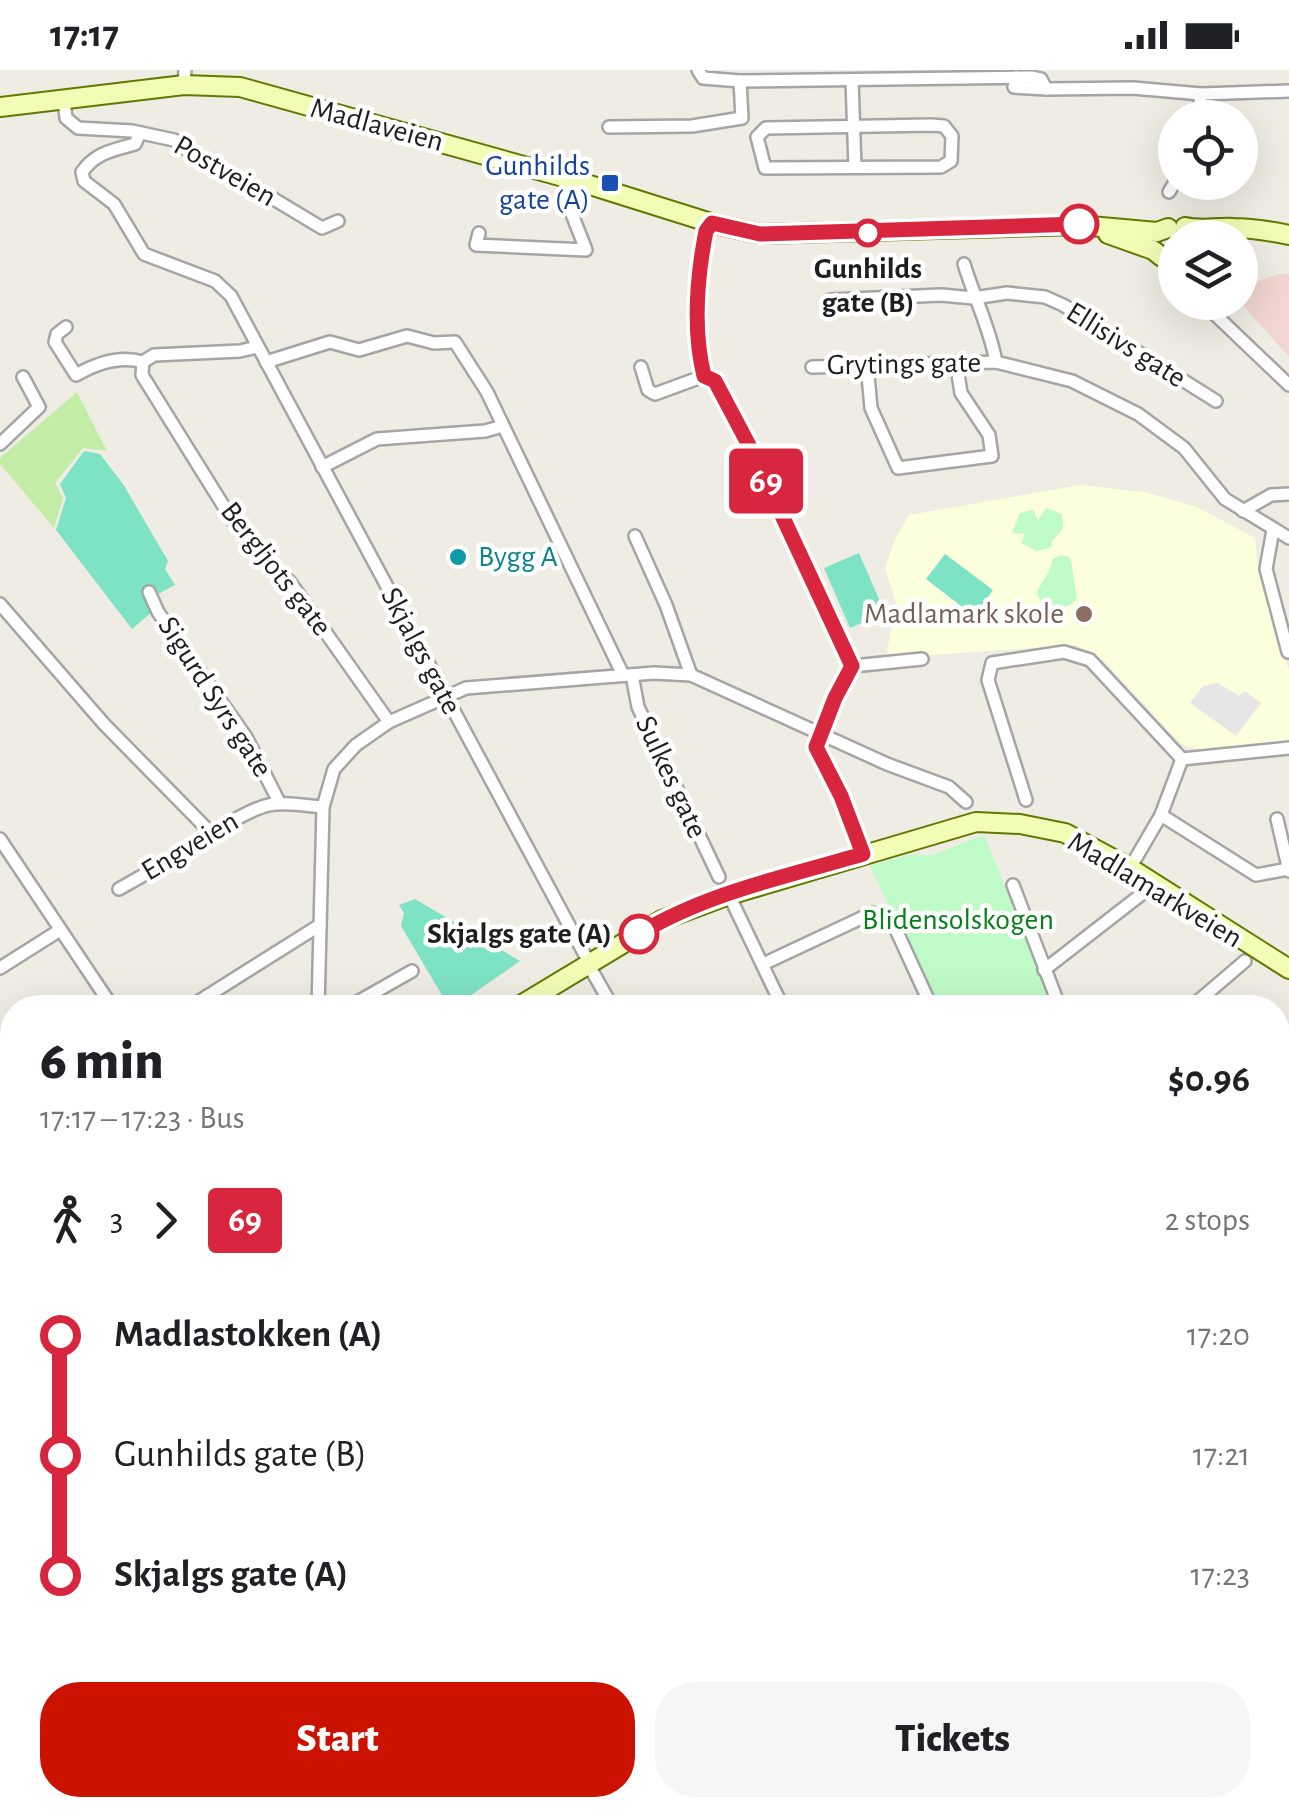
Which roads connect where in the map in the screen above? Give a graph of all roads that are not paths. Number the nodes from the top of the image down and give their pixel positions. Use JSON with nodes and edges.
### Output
{"nodes":[{"id":1,"x":698,"y":70,"type":"edge"},
{"id":2,"x":899,"y":74,"type":"edge"},
{"id":3,"x":822,"y":75,"type":"edge"},
{"id":4,"x":185,"y":78,"type":"edge"},
{"id":5,"x":852,"y":80,"type":"junction"},
{"id":6,"x":740,"y":81,"type":"junction"},
{"id":7,"x":1289,"y":91,"type":"edge"},
{"id":8,"x":1202,"y":94,"type":"junction"},
{"id":9,"x":64,"y":100,"type":"junction"},
{"id":10,"x":1201,"y":100,"type":"edge"},
{"id":11,"x":0,"y":108,"type":"edge"},
{"id":12,"x":609,"y":127,"type":"dead end"},
{"id":13,"x":855,"y":128,"type":"junction"},
{"id":14,"x":140,"y":133,"type":"junction"},
{"id":15,"x":855,"y":167,"type":"junction"},
{"id":16,"x":574,"y":180,"type":"junction"},
{"id":17,"x":338,"y":221,"type":"dead end"},
{"id":18,"x":712,"y":223,"type":"junction"},
{"id":19,"x":1079,"y":224,"type":"junction"},
{"id":20,"x":1258,"y":231,"type":"edge"},
{"id":21,"x":1158,"y":232,"type":"edge"},
{"id":22,"x":479,"y":233,"type":"dead end"},
{"id":23,"x":1289,"y":235,"type":"edge"},
{"id":24,"x":1258,"y":243,"type":"edge"},
{"id":25,"x":1289,"y":247,"type":"edge"},
{"id":26,"x":1158,"y":254,"type":"edge"},
{"id":27,"x":964,"y":264,"type":"dead end"},
{"id":28,"x":974,"y":298,"type":"junction"},
{"id":29,"x":830,"y":300,"type":"dead end"},
{"id":30,"x":1222,"y":320,"type":"edge"},
{"id":31,"x":66,"y":327,"type":"dead end"},
{"id":32,"x":257,"y":347,"type":"junction"},
{"id":33,"x":142,"y":362,"type":"junction"},
{"id":34,"x":266,"y":362,"type":"junction"},
{"id":35,"x":956,"y":362,"type":"junction"},
{"id":36,"x":996,"y":362,"type":"junction"},
{"id":37,"x":867,"y":365,"type":"junction"},
{"id":38,"x":812,"y":367,"type":"dead end"},
{"id":39,"x":641,"y":368,"type":"dead end"},
{"id":40,"x":704,"y":376,"type":"junction"},
{"id":41,"x":23,"y":377,"type":"dead end"},
{"id":42,"x":1289,"y":385,"type":"edge"},
{"id":43,"x":1216,"y":402,"type":"dead end"},
{"id":44,"x":502,"y":426,"type":"junction"},
{"id":45,"x":0,"y":444,"type":"edge"},
{"id":46,"x":322,"y":467,"type":"junction"},
{"id":47,"x":1289,"y":494,"type":"edge"},
{"id":48,"x":1243,"y":511,"type":"junction"},
{"id":49,"x":1273,"y":530,"type":"junction"},
{"id":50,"x":635,"y":536,"type":"dead end"},
{"id":51,"x":1289,"y":538,"type":"edge"},
{"id":52,"x":149,"y":592,"type":"dead end"},
{"id":53,"x":0,"y":604,"type":"edge"},
{"id":54,"x":1288,"y":652,"type":"edge"},
{"id":55,"x":922,"y":659,"type":"dead end"},
{"id":56,"x":852,"y":666,"type":"junction"},
{"id":57,"x":628,"y":675,"type":"junction"},
{"id":58,"x":691,"y":675,"type":"junction"},
{"id":59,"x":446,"y":696,"type":"junction"},
{"id":60,"x":389,"y":722,"type":"junction"},
{"id":61,"x":820,"y":732,"type":"junction"},
{"id":62,"x":1289,"y":748,"type":"edge"},
{"id":63,"x":1182,"y":758,"type":"junction"},
{"id":64,"x":1026,"y":800,"type":"dead end"},
{"id":65,"x":279,"y":802,"type":"junction"},
{"id":66,"x":966,"y":802,"type":"dead end"},
{"id":67,"x":323,"y":807,"type":"junction"},
{"id":68,"x":1162,"y":815,"type":"junction"},
{"id":69,"x":1277,"y":819,"type":"dead end"},
{"id":70,"x":210,"y":833,"type":"junction"},
{"id":71,"x":0,"y":839,"type":"edge"},
{"id":72,"x":863,"y":854,"type":"junction"},
{"id":73,"x":1130,"y":868,"type":"junction"},
{"id":74,"x":1289,"y":870,"type":"edge"},
{"id":75,"x":719,"y":877,"type":"dead end"},
{"id":76,"x":1013,"y":886,"type":"dead end"},
{"id":77,"x":118,"y":889,"type":"dead end"},
{"id":78,"x":1147,"y":890,"type":"dead end"},
{"id":79,"x":729,"y":895,"type":"junction"},
{"id":80,"x":320,"y":924,"type":"junction"},
{"id":81,"x":60,"y":930,"type":"junction"},
{"id":82,"x":586,"y":959,"type":"junction"},
{"id":83,"x":1246,"y":961,"type":"dead end"},
{"id":84,"x":763,"y":964,"type":"junction"},
{"id":85,"x":0,"y":968,"type":"edge"},
{"id":86,"x":1044,"y":970,"type":"junction"},
{"id":87,"x":1289,"y":970,"type":"edge"},
{"id":88,"x":412,"y":971,"type":"dead end"},
{"id":89,"x":104,"y":995,"type":"edge"},
{"id":90,"x":209,"y":995,"type":"edge"},
{"id":91,"x":318,"y":995,"type":"edge"},
{"id":92,"x":370,"y":995,"type":"edge"},
{"id":93,"x":535,"y":995,"type":"edge"},
{"id":94,"x":607,"y":995,"type":"edge"},
{"id":95,"x":777,"y":995,"type":"edge"},
{"id":96,"x":926,"y":995,"type":"edge"},
{"id":97,"x":1055,"y":995,"type":"edge"},
{"id":98,"x":1205,"y":995,"type":"edge"}],
"edges":[{"from":1,"to":6,"type":"street"},
{"from":2,"to":5,"type":"street"},
{"from":2,"to":8,"type":"street"},
{"from":3,"to":5,"type":"street"},
{"from":3,"to":6,"type":"street"},
{"from":4,"to":9,"type":"main road","name":"Madlaveien"},
{"from":4,"to":16,"type":"main road","name":"Madlaveien"},
{"from":5,"to":13,"type":"street"},
{"from":6,"to":12,"type":"street"},
{"from":7,"to":8,"type":"street"},
{"from":8,"to":10,"type":"street"},
{"from":9,"to":11,"type":"main road","name":"Madlaveien"},
{"from":9,"to":14,"type":"street","name":"Postveien"},
{"from":13,"to":15,"type":"street"},
{"from":13,"to":15,"type":"street"},
{"from":13,"to":15,"type":"street"},
{"from":14,"to":17,"type":"street","name":"Postveien"},
{"from":14,"to":32,"type":"street","name":"Skjalgs gate"},
{"from":16,"to":18,"type":"main road","name":"Madlaveien"},
{"from":16,"to":22,"type":"street"},
{"from":18,"to":19,"type":"main road","name":"Madlaveien"},
{"from":18,"to":40,"type":"street"},
{"from":19,"to":21,"type":"main road","name":"Madlaveien"},
{"from":19,"to":26,"type":"main road","name":"Madlaveien"},
{"from":20,"to":23,"type":"main road","name":"Madlaveien"},
{"from":24,"to":25,"type":"main road"},
{"from":27,"to":28,"type":"street","name":"Grytings gate"},
{"from":28,"to":29,"type":"street"},
{"from":28,"to":36,"type":"street","name":"Grytings gate"},
{"from":28,"to":43,"type":"street","name":"Ellisivs gate"},
{"from":30,"to":42,"type":"street"},
{"from":31,"to":33,"type":"street"},
{"from":32,"to":33,"type":"street"},
{"from":32,"to":34,"type":"street","name":"Skjalgs gate"},
{"from":33,"to":60,"type":"street","name":"Bergljots gate"},
{"from":34,"to":44,"type":"street","name":"Sulkes gate"},
{"from":34,"to":46,"type":"street","name":"Skjalgs gate"},
{"from":35,"to":36,"type":"street","name":"Grytings gate"},
{"from":35,"to":37,"type":"street","name":"Grytings gate"},
{"from":35,"to":37,"type":"street"},
{"from":36,"to":48,"type":"street","name":"Grytings gate"},
{"from":37,"to":38,"type":"street","name":"Grytings gate"},
{"from":39,"to":40,"type":"street"},
{"from":40,"to":56,"type":"street"},
{"from":41,"to":45,"type":"street"},
{"from":44,"to":46,"type":"street"},
{"from":44,"to":57,"type":"street","name":"Sulkes gate"},
{"from":46,"to":59,"type":"street","name":"Skjalgs gate"},
{"from":47,"to":48,"type":"street"},
{"from":48,"to":49,"type":"street","name":"Grytings gate"},
{"from":49,"to":51,"type":"street","name":"Grytings gate"},
{"from":49,"to":54,"type":"street"},
{"from":50,"to":58,"type":"street"},
{"from":52,"to":65,"type":"street","name":"Sigurd Syrs gate"},
{"from":53,"to":70,"type":"street"},
{"from":55,"to":56,"type":"street"},
{"from":56,"to":61,"type":"street"},
{"from":57,"to":58,"type":"street"},
{"from":57,"to":59,"type":"street"},
{"from":57,"to":75,"type":"street","name":"Sulkes gate"},
{"from":58,"to":61,"type":"street"},
{"from":59,"to":60,"type":"street"},
{"from":59,"to":82,"type":"street","name":"Skjalgs gate"},
{"from":60,"to":67,"type":"street"},
{"from":61,"to":66,"type":"street"},
{"from":61,"to":72,"type":"street"},
{"from":62,"to":63,"type":"street"},
{"from":63,"to":64,"type":"street"},
{"from":63,"to":68,"type":"street"},
{"from":65,"to":67,"type":"street","name":"Engveien"},
{"from":65,"to":70,"type":"street","name":"Engveien"},
{"from":67,"to":80,"type":"street"},
{"from":68,"to":73,"type":"street"},
{"from":68,"to":74,"type":"street"},
{"from":69,"to":74,"type":"street"},
{"from":70,"to":77,"type":"street","name":"Engveien"},
{"from":71,"to":81,"type":"street"},
{"from":72,"to":73,"type":"main road","name":"Madlamarkveien"},
{"from":72,"to":79,"type":"main road","name":"Madlamarkveien"},
{"from":73,"to":87,"type":"main road","name":"Madlamarkveien"},
{"from":76,"to":86,"type":"street"},
{"from":78,"to":86,"type":"street"},
{"from":79,"to":82,"type":"main road","name":"Madlamarkveien"},
{"from":79,"to":84,"type":"street"},
{"from":80,"to":90,"type":"street"},
{"from":80,"to":91,"type":"street"},
{"from":81,"to":85,"type":"street"},
{"from":81,"to":89,"type":"street"},
{"from":82,"to":93,"type":"main road","name":"Madlamarkveien"},
{"from":82,"to":94,"type":"street","name":"Skjalgs gate"},
{"from":83,"to":98,"type":"street"},
{"from":84,"to":95,"type":"street"},
{"from":84,"to":96,"type":"street"},
{"from":86,"to":97,"type":"street"},
{"from":88,"to":92,"type":"street"}]}
